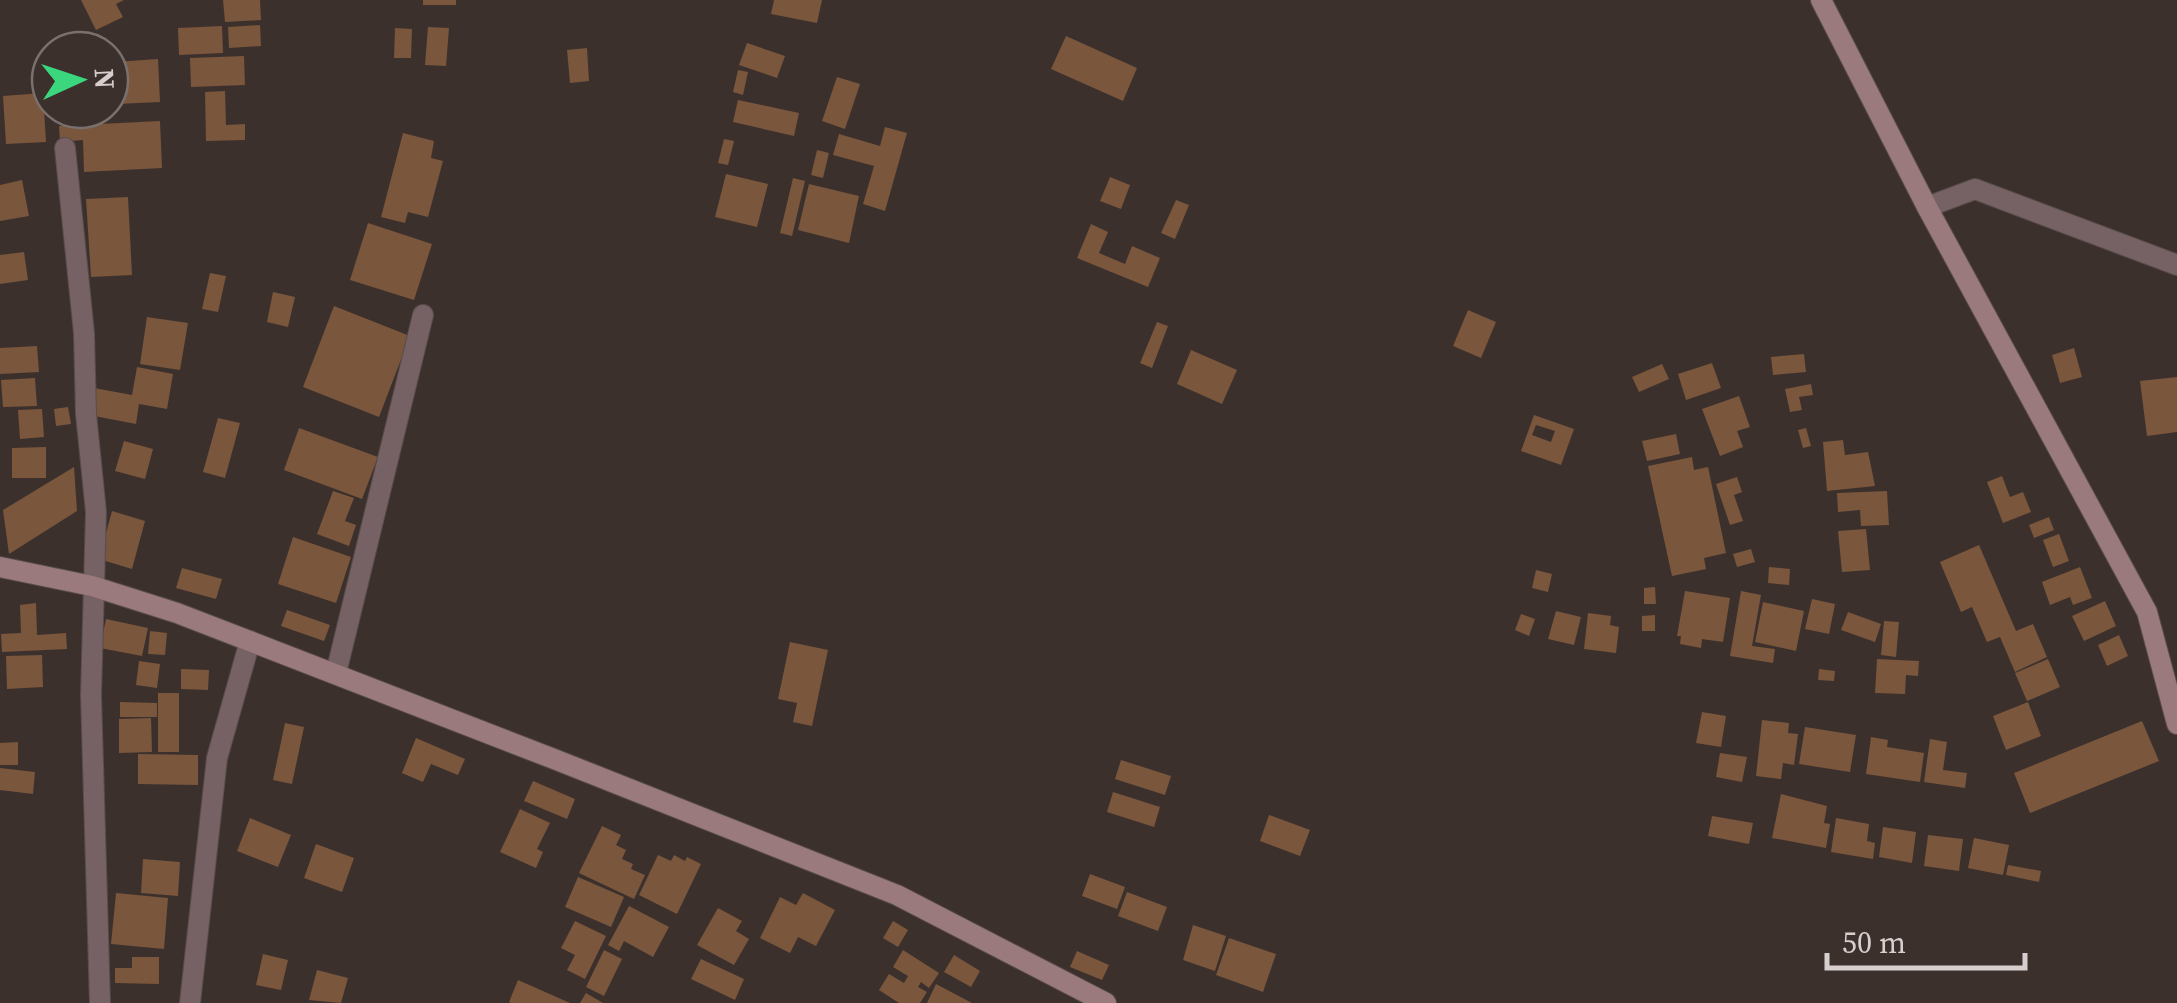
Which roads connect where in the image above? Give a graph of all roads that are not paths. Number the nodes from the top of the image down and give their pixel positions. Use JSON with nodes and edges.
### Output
{"nodes":[{"id":1,"x":1820,"y":0,"type":"edge"},
{"id":2,"x":64,"y":148,"type":"dead end"},
{"id":3,"x":1927,"y":207,"type":"junction"},
{"id":4,"x":2177,"y":265,"type":"edge"},
{"id":5,"x":422,"y":315,"type":"dead end"},
{"id":6,"x":0,"y":567,"type":"edge"},
{"id":7,"x":92,"y":586,"type":"junction"},
{"id":8,"x":250,"y":640,"type":"junction"},
{"id":9,"x":336,"y":673,"type":"junction"},
{"id":10,"x":2177,"y":724,"type":"edge"},
{"id":11,"x":100,"y":1003,"type":"edge"},
{"id":12,"x":190,"y":1003,"type":"edge"},
{"id":13,"x":1106,"y":1003,"type":"edge"}],
"edges":[{"from":1,"to":3,"type":"street"},
{"from":2,"to":7,"type":"street"},
{"from":3,"to":4,"type":"street"},
{"from":3,"to":10,"type":"street"},
{"from":5,"to":9,"type":"street"},
{"from":6,"to":7,"type":"street"},
{"from":7,"to":8,"type":"street"},
{"from":7,"to":11,"type":"street"},
{"from":8,"to":9,"type":"street"},
{"from":8,"to":12,"type":"street"},
{"from":9,"to":13,"type":"street"}]}
